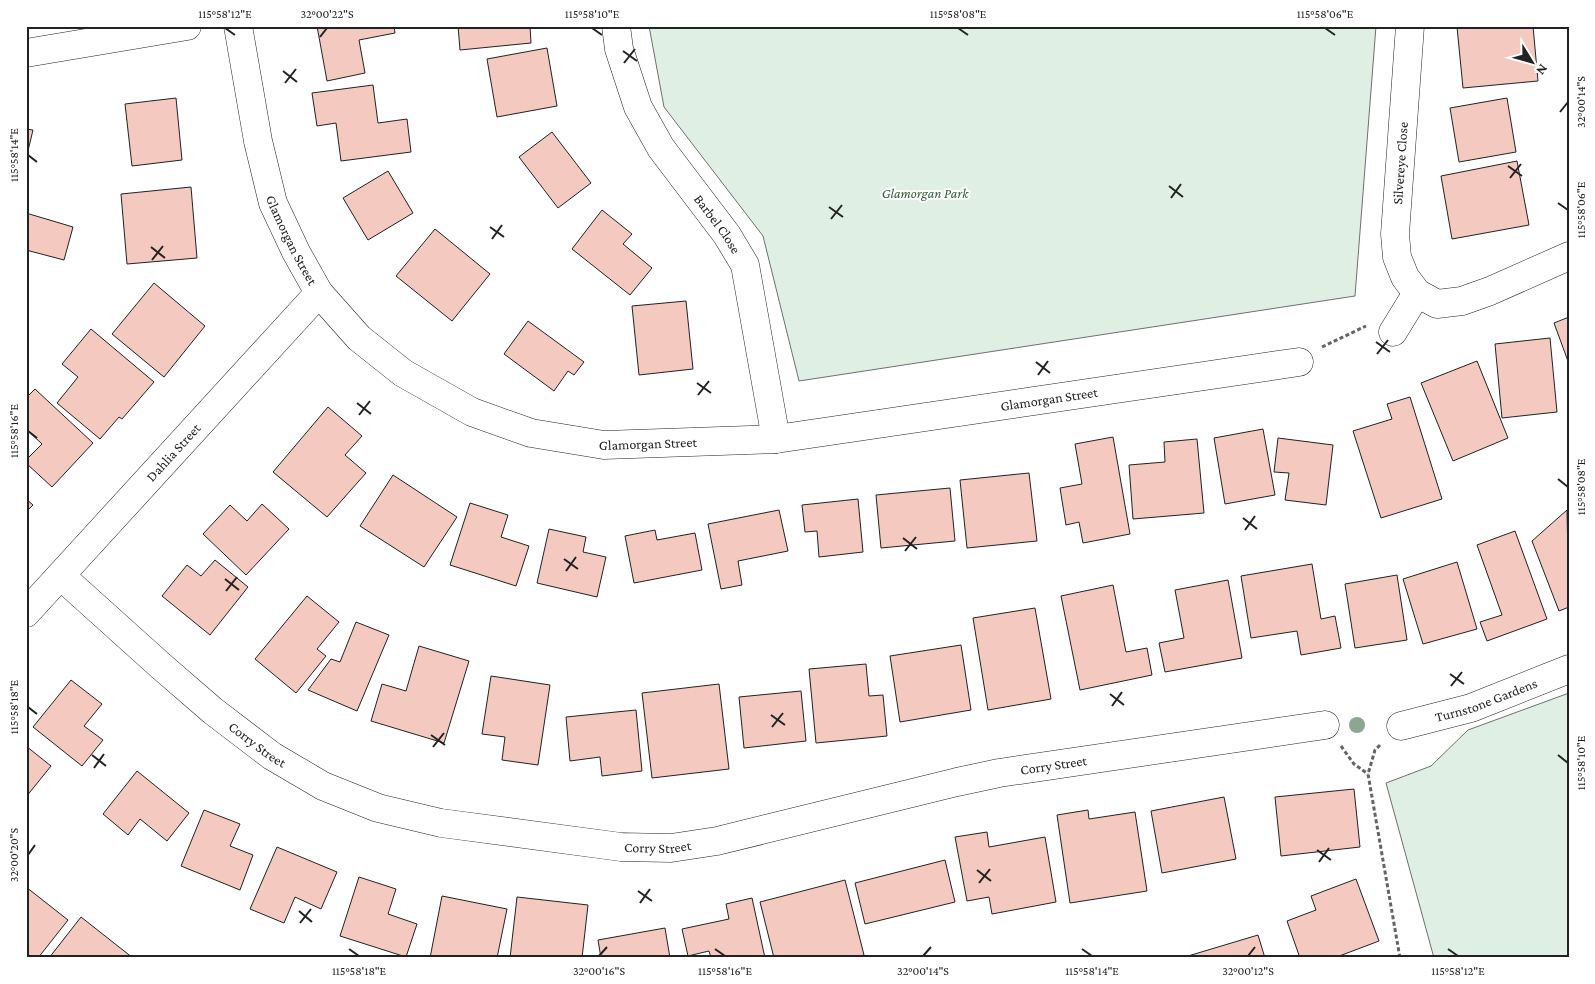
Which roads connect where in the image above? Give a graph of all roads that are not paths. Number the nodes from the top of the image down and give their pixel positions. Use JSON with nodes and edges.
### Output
{"nodes":[{"id":1,"x":187,"y":26,"type":"edge"},
{"id":2,"x":238,"y":26,"type":"edge"},
{"id":3,"x":616,"y":26,"type":"edge"},
{"id":4,"x":1410,"y":26,"type":"edge"},
{"id":5,"x":26,"y":53,"type":"edge"},
{"id":6,"x":1569,"y":256,"type":"edge"},
{"id":7,"x":320,"y":293,"type":"junction"},
{"id":8,"x":1417,"y":293,"type":"junction"},
{"id":9,"x":1393,"y":332,"type":"road end"},
{"id":10,"x":1299,"y":362,"type":"road end"},
{"id":11,"x":776,"y":439,"type":"junction"},
{"id":12,"x":62,"y":576,"type":"junction"},
{"id":13,"x":26,"y":613,"type":"edge"},
{"id":14,"x":1569,"y":669,"type":"edge"},
{"id":15,"x":1325,"y":725,"type":"road end"},
{"id":16,"x":1401,"y":726,"type":"road end"}],
"edges":[{"from":1,"to":5,"type":"street"},
{"from":2,"to":7,"type":"street","name":"Glamorgan Street"},
{"from":3,"to":11,"type":"street","name":"Barbel Close"},
{"from":4,"to":8,"type":"street","name":"Silvereye Close"},
{"from":6,"to":8,"type":"street"},
{"from":7,"to":11,"type":"street","name":"Glamorgan Street"},
{"from":7,"to":12,"type":"street","name":"Dahlia Street"},
{"from":8,"to":9,"type":"street"},
{"from":10,"to":11,"type":"street","name":"Glamorgan Street"},
{"from":12,"to":13,"type":"street","name":"Dahlia Street"},
{"from":12,"to":15,"type":"street","name":"Corry Street"},
{"from":14,"to":16,"type":"street","name":"Turnstone Gardens"}]}
